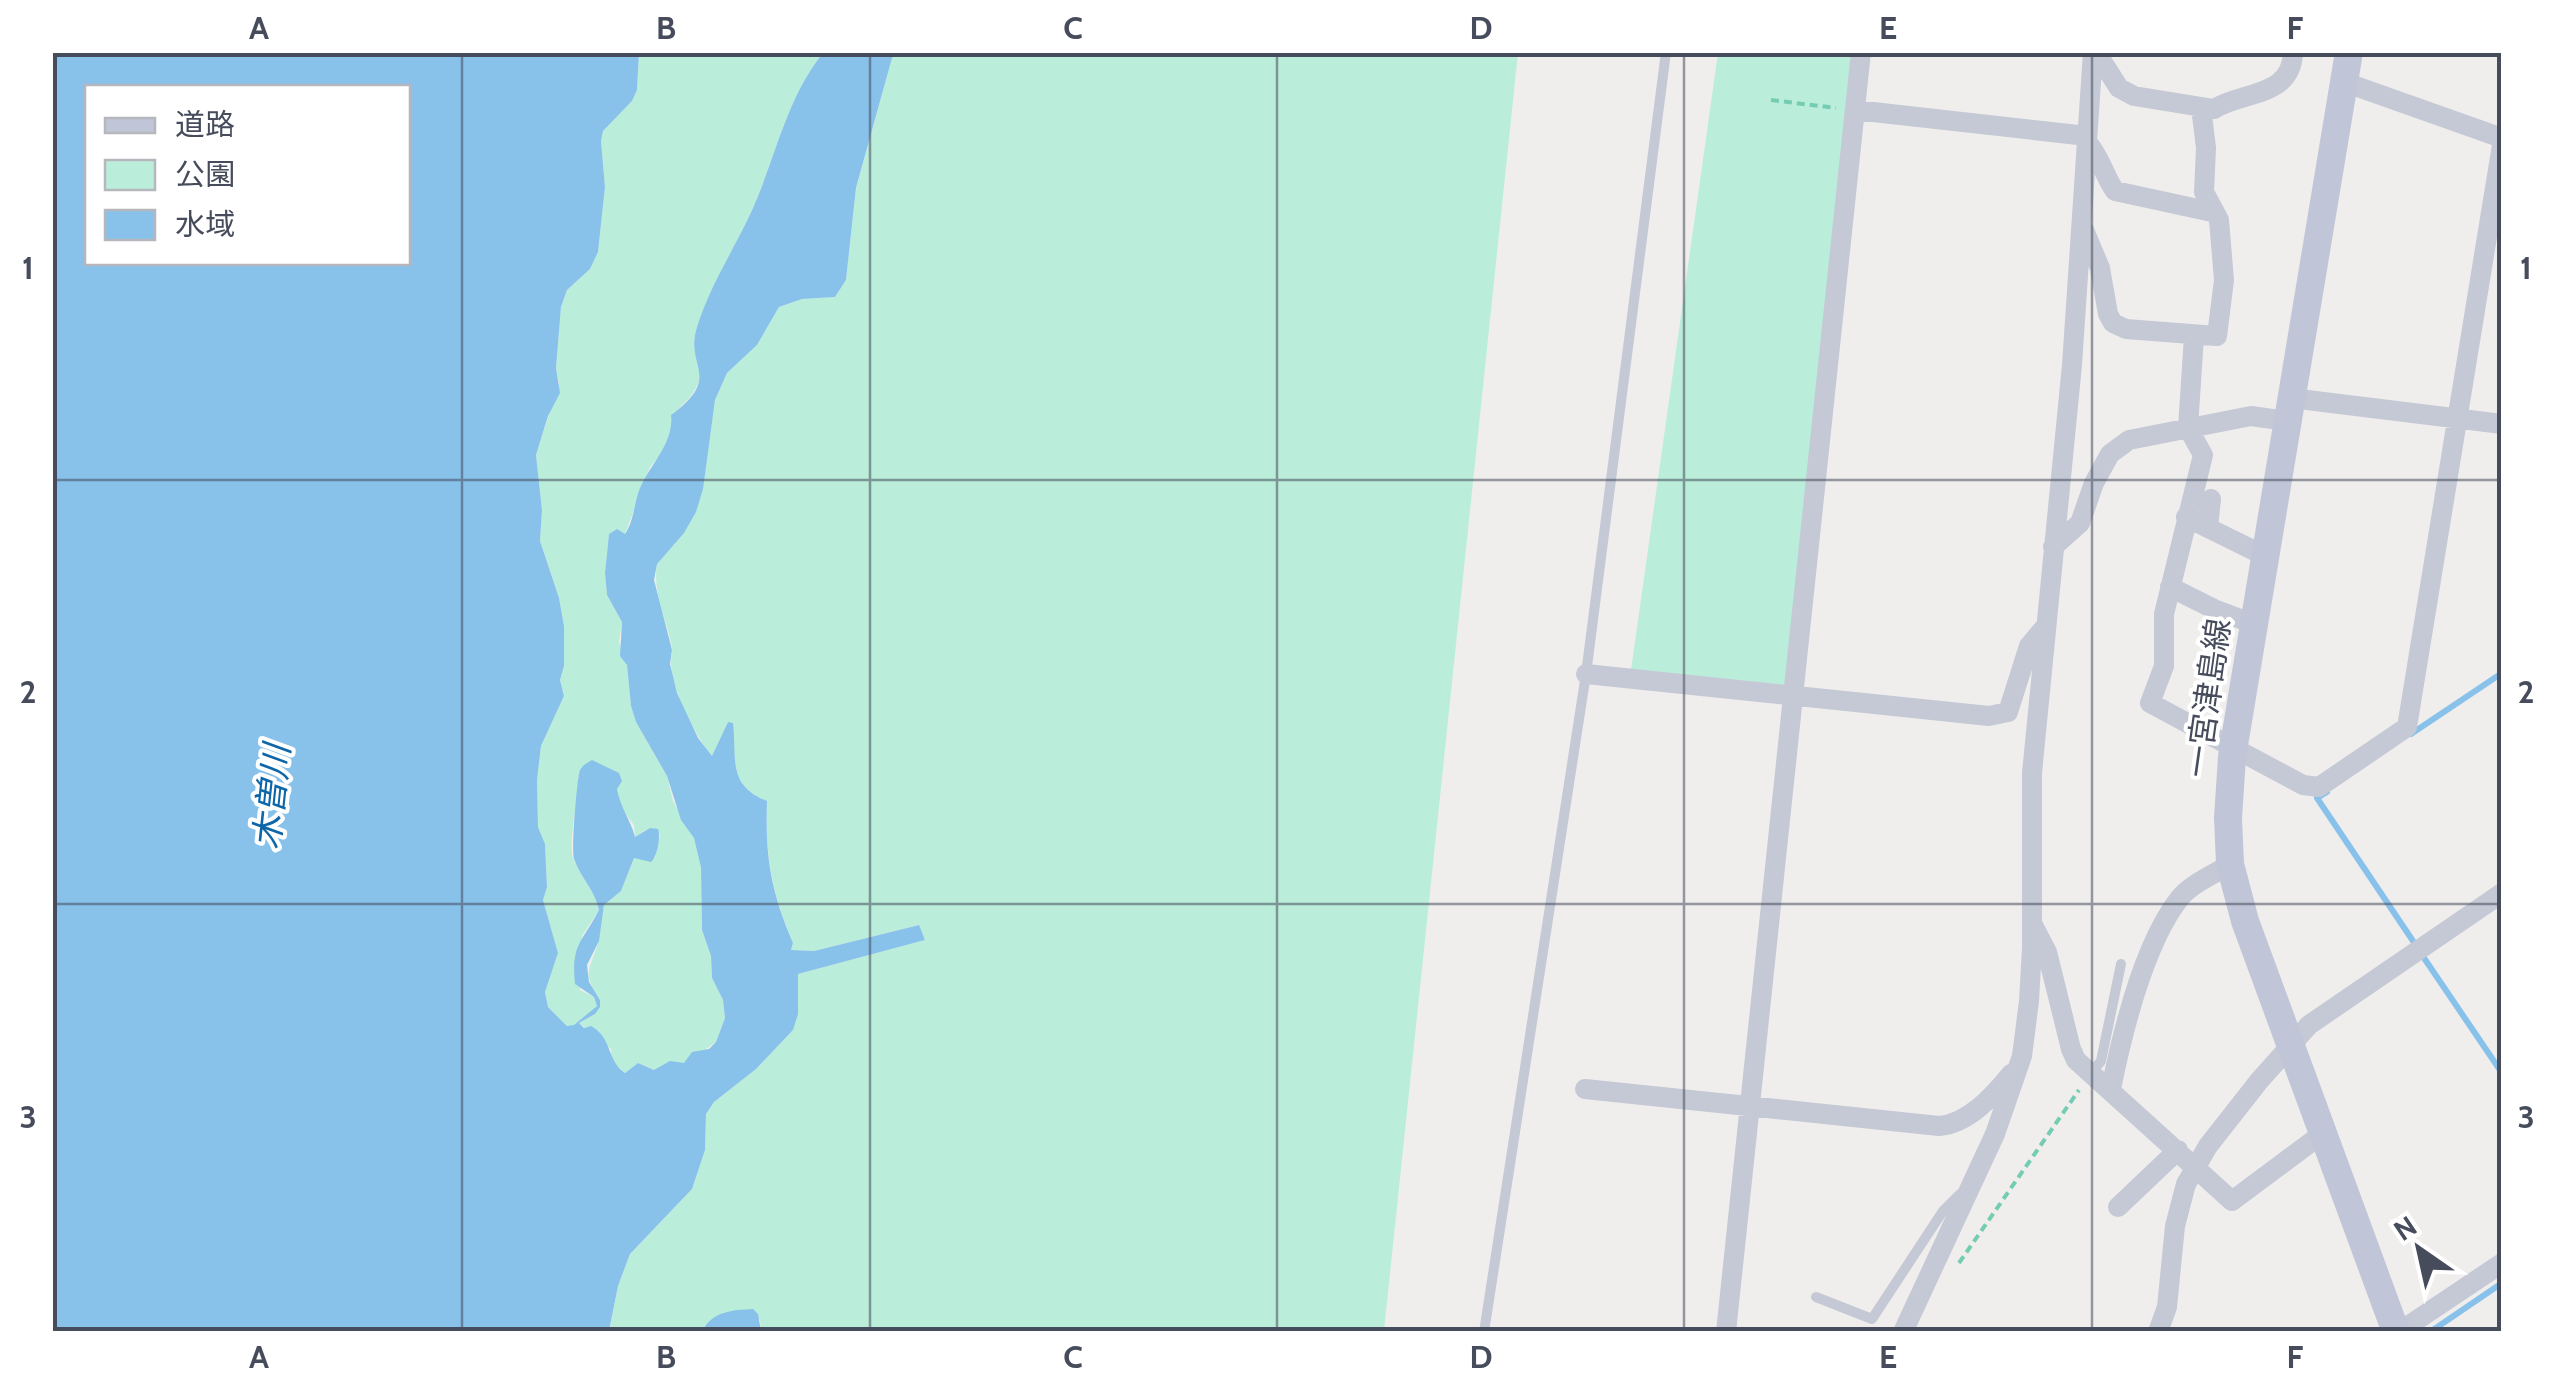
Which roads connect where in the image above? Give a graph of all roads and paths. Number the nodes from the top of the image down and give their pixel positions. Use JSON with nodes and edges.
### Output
{"nodes":[{"id":1,"x":1666,"y":52,"type":"edge"},
{"id":2,"x":1861,"y":52,"type":"edge"},
{"id":3,"x":2094,"y":52,"type":"edge"},
{"id":4,"x":2293,"y":52,"type":"edge"},
{"id":5,"x":2348,"y":52,"type":"edge"},
{"id":6,"x":2344,"y":82,"type":"junction"},
{"id":7,"x":1772,"y":100,"type":"dead end"},
{"id":8,"x":2201,"y":106,"type":"junction"},
{"id":9,"x":1855,"y":110,"type":"junction"},
{"id":10,"x":2087,"y":139,"type":"junction"},
{"id":11,"x":2502,"y":142,"type":"edge"},
{"id":12,"x":2212,"y":212,"type":"junction"},
{"id":13,"x":2082,"y":226,"type":"junction"},
{"id":14,"x":2194,"y":336,"type":"junction"},
{"id":15,"x":2289,"y":410,"type":"junction"},
{"id":16,"x":2457,"y":418,"type":"junction"},
{"id":17,"x":2502,"y":424,"type":"edge"},
{"id":18,"x":2188,"y":428,"type":"junction"},
{"id":19,"x":2212,"y":499,"type":"dead end"},
{"id":20,"x":2186,"y":518,"type":"junction"},
{"id":21,"x":2208,"y":528,"type":"junction"},
{"id":22,"x":2053,"y":547,"type":"junction"},
{"id":23,"x":2265,"y":556,"type":"junction"},
{"id":24,"x":2170,"y":587,"type":"junction"},
{"id":25,"x":2254,"y":624,"type":"junction"},
{"id":26,"x":2046,"y":627,"type":"junction"},
{"id":27,"x":1586,"y":674,"type":"junction"},
{"id":28,"x":1794,"y":695,"type":"junction"},
{"id":29,"x":2234,"y":748,"type":"junction"},
{"id":30,"x":2230,"y":864,"type":"junction"},
{"id":31,"x":2502,"y":893,"type":"edge"},
{"id":32,"x":2032,"y":924,"type":"junction"},
{"id":33,"x":2120,"y":964,"type":"dead end"},
{"id":34,"x":2290,"y":1045,"type":"junction"},
{"id":35,"x":2018,"y":1066,"type":"junction"},
{"id":36,"x":2092,"y":1073,"type":"junction"},
{"id":37,"x":1585,"y":1089,"type":"dead end"},
{"id":38,"x":2112,"y":1089,"type":"junction"},
{"id":39,"x":1751,"y":1107,"type":"junction"},
{"id":40,"x":2322,"y":1134,"type":"junction"},
{"id":41,"x":2178,"y":1150,"type":"junction"},
{"id":42,"x":2196,"y":1167,"type":"junction"},
{"id":43,"x":1974,"y":1178,"type":"junction"},
{"id":44,"x":2119,"y":1197,"type":"dead end"},
{"id":45,"x":2502,"y":1263,"type":"edge"},
{"id":46,"x":1951,"y":1276,"type":"dead end"},
{"id":47,"x":1816,"y":1297,"type":"dead end"},
{"id":48,"x":1484,"y":1332,"type":"edge"},
{"id":49,"x":1726,"y":1332,"type":"edge"},
{"id":50,"x":1904,"y":1332,"type":"edge"},
{"id":51,"x":2158,"y":1332,"type":"edge"},
{"id":52,"x":2398,"y":1332,"type":"edge"}],
"edges":[{"from":1,"to":27,"type":"lane"},
{"from":2,"to":9,"type":"street"},
{"from":3,"to":8,"type":"street"},
{"from":3,"to":10,"type":"street"},
{"from":4,"to":8,"type":"street"},
{"from":5,"to":6,"type":"main road","name":"一宮津島線"},
{"from":6,"to":11,"type":"street"},
{"from":6,"to":15,"type":"main road","name":"一宮津島線"},
{"from":7,"to":9,"type":"path"},
{"from":8,"to":12,"type":"street"},
{"from":9,"to":10,"type":"street"},
{"from":9,"to":28,"type":"street"},
{"from":10,"to":12,"type":"street"},
{"from":10,"to":13,"type":"street"},
{"from":11,"to":16,"type":"street"},
{"from":12,"to":14,"type":"street"},
{"from":13,"to":14,"type":"street"},
{"from":13,"to":22,"type":"street"},
{"from":14,"to":18,"type":"street"},
{"from":15,"to":16,"type":"street"},
{"from":15,"to":18,"type":"street"},
{"from":15,"to":23,"type":"main road","name":"一宮津島線"},
{"from":16,"to":17,"type":"street"},
{"from":16,"to":29,"type":"street"},
{"from":18,"to":20,"type":"street"},
{"from":18,"to":22,"type":"street"},
{"from":19,"to":21,"type":"street"},
{"from":20,"to":21,"type":"street"},
{"from":20,"to":24,"type":"street"},
{"from":21,"to":23,"type":"street"},
{"from":22,"to":26,"type":"street"},
{"from":23,"to":25,"type":"main road","name":"一宮津島線"},
{"from":24,"to":25,"type":"street"},
{"from":24,"to":29,"type":"street"},
{"from":25,"to":29,"type":"main road","name":"一宮津島線"},
{"from":26,"to":28,"type":"street"},
{"from":26,"to":32,"type":"street"},
{"from":27,"to":28,"type":"street"},
{"from":27,"to":48,"type":"lane"},
{"from":28,"to":39,"type":"street"},
{"from":29,"to":30,"type":"main road","name":"一宮津島線"},
{"from":30,"to":34,"type":"main road","name":"一宮津島線"},
{"from":30,"to":38,"type":"street"},
{"from":31,"to":34,"type":"street"},
{"from":32,"to":35,"type":"street"},
{"from":32,"to":36,"type":"street"},
{"from":33,"to":36,"type":"lane"},
{"from":34,"to":40,"type":"main road","name":"一宮津島線"},
{"from":34,"to":42,"type":"street"},
{"from":35,"to":39,"type":"street"},
{"from":35,"to":43,"type":"street"},
{"from":36,"to":38,"type":"street"},
{"from":36,"to":46,"type":"path"},
{"from":37,"to":39,"type":"street"},
{"from":38,"to":41,"type":"street"},
{"from":39,"to":49,"type":"street"},
{"from":40,"to":42,"type":"street"},
{"from":40,"to":52,"type":"main road","name":"一宮津島線"},
{"from":41,"to":42,"type":"street"},
{"from":41,"to":44,"type":"street"},
{"from":42,"to":51,"type":"street"},
{"from":43,"to":47,"type":"lane"},
{"from":43,"to":50,"type":"street"},
{"from":45,"to":52,"type":"street"}]}
